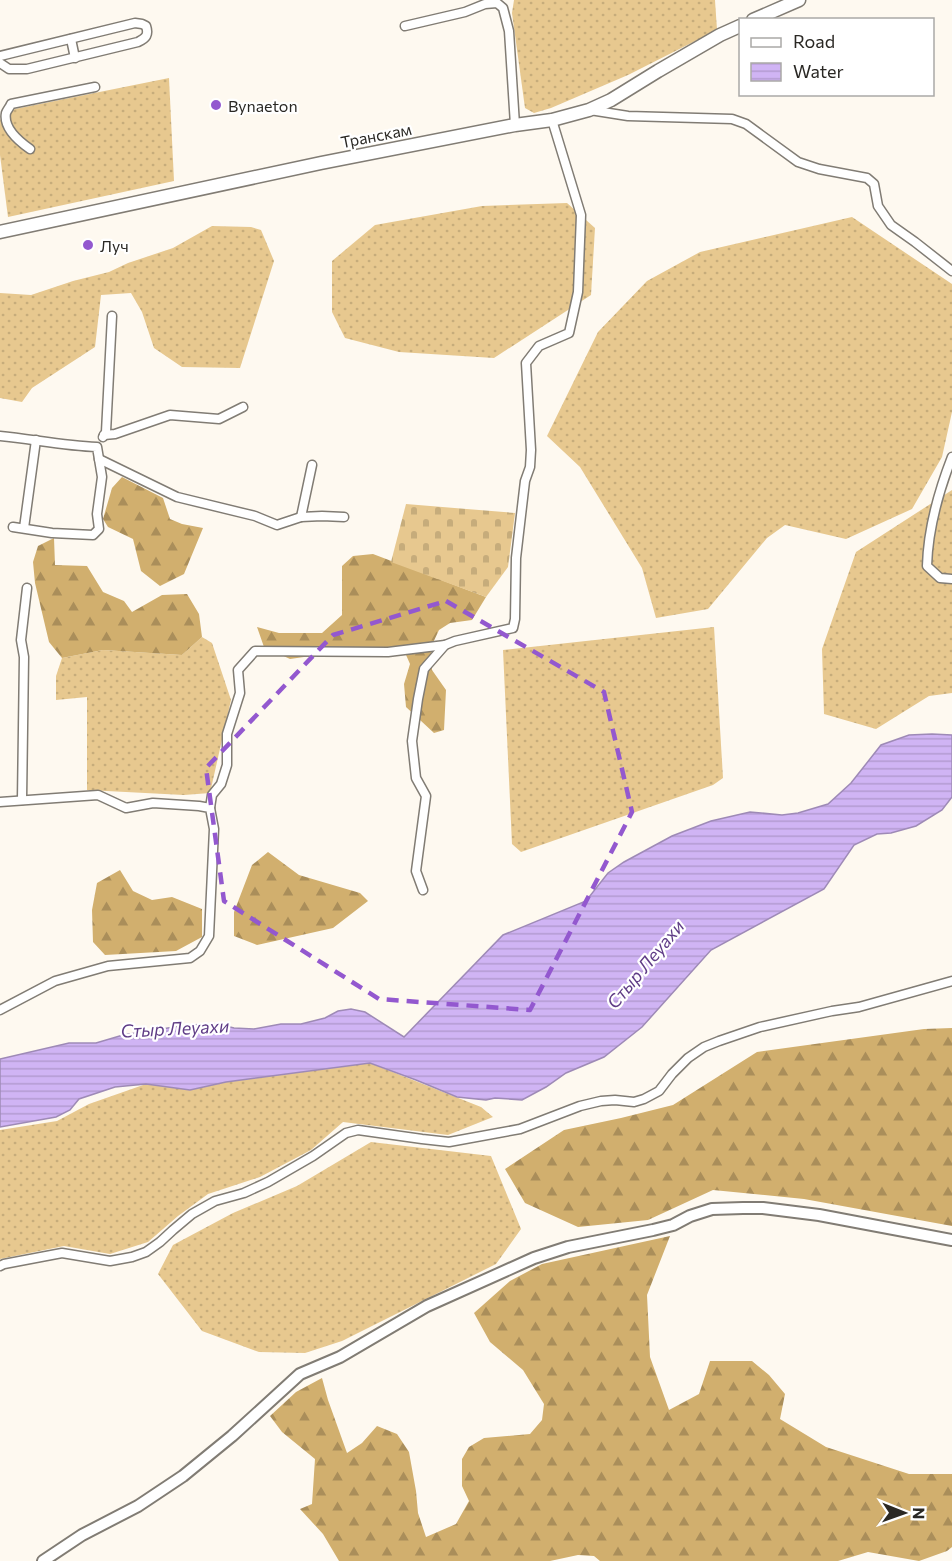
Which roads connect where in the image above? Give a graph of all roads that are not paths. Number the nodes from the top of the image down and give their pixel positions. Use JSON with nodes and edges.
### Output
{"nodes":[{"id":1,"x":799,"y":0,"type":"edge"},
{"id":2,"x":758,"y":18,"type":"edge"},
{"id":3,"x":405,"y":26,"type":"dead end"},
{"id":4,"x":739,"y":27,"type":"edge"},
{"id":5,"x":71,"y":39,"type":"junction"},
{"id":6,"x":0,"y":56,"type":"edge"},
{"id":7,"x":75,"y":58,"type":"junction"},
{"id":8,"x":0,"y":63,"type":"edge"},
{"id":9,"x":95,"y":87,"type":"dead end"},
{"id":10,"x":589,"y":110,"type":"junction"},
{"id":11,"x":3,"y":114,"type":"edge"},
{"id":12,"x":552,"y":120,"type":"junction"},
{"id":13,"x":515,"y":125,"type":"junction"},
{"id":14,"x":30,"y":149,"type":"dead end"},
{"id":15,"x":0,"y":232,"type":"edge"},
{"id":16,"x":952,"y":271,"type":"edge"},
{"id":17,"x":112,"y":316,"type":"dead end"},
{"id":18,"x":243,"y":407,"type":"dead end"},
{"id":19,"x":104,"y":435,"type":"junction"},
{"id":20,"x":0,"y":436,"type":"edge"},
{"id":21,"x":36,"y":440,"type":"junction"},
{"id":22,"x":97,"y":447,"type":"junction"},
{"id":23,"x":952,"y":457,"type":"edge"},
{"id":24,"x":99,"y":459,"type":"junction"},
{"id":25,"x":312,"y":465,"type":"dead end"},
{"id":26,"x":302,"y":517,"type":"junction"},
{"id":27,"x":344,"y":517,"type":"dead end"},
{"id":28,"x":13,"y":527,"type":"dead end"},
{"id":29,"x":24,"y":528,"type":"junction"},
{"id":30,"x":952,"y":579,"type":"edge"},
{"id":31,"x":27,"y":588,"type":"dead end"},
{"id":32,"x":445,"y":645,"type":"junction"},
{"id":33,"x":22,"y":800,"type":"junction"},
{"id":34,"x":0,"y":802,"type":"edge"},
{"id":35,"x":210,"y":808,"type":"junction"},
{"id":36,"x":423,"y":890,"type":"dead end"},
{"id":37,"x":952,"y":981,"type":"edge"},
{"id":38,"x":0,"y":1010,"type":"edge"},
{"id":39,"x":952,"y":1240,"type":"edge"},
{"id":40,"x":0,"y":1266,"type":"edge"},
{"id":41,"x":43,"y":1561,"type":"edge"}],
"edges":[{"from":1,"to":2,"type":"highway"},
{"from":3,"to":13,"type":"street"},
{"from":4,"to":10,"type":"highway","name":"Транскам"},
{"from":5,"to":6,"type":"street"},
{"from":5,"to":7,"type":"street"},
{"from":5,"to":7,"type":"street"},
{"from":7,"to":8,"type":"street"},
{"from":9,"to":11,"type":"street"},
{"from":10,"to":12,"type":"highway","name":"Транскам"},
{"from":10,"to":16,"type":"street"},
{"from":11,"to":14,"type":"street"},
{"from":12,"to":13,"type":"highway","name":"Транскам"},
{"from":12,"to":32,"type":"street"},
{"from":13,"to":15,"type":"highway","name":"Транскам"},
{"from":17,"to":19,"type":"street"},
{"from":18,"to":19,"type":"street"},
{"from":19,"to":22,"type":"street"},
{"from":20,"to":21,"type":"street"},
{"from":21,"to":22,"type":"street"},
{"from":21,"to":29,"type":"street"},
{"from":22,"to":24,"type":"street"},
{"from":23,"to":30,"type":"street"},
{"from":24,"to":26,"type":"street"},
{"from":24,"to":29,"type":"street"},
{"from":25,"to":26,"type":"street"},
{"from":26,"to":27,"type":"street"},
{"from":28,"to":29,"type":"street"},
{"from":31,"to":33,"type":"street"},
{"from":32,"to":35,"type":"street"},
{"from":32,"to":36,"type":"street"},
{"from":33,"to":34,"type":"street"},
{"from":33,"to":35,"type":"street"},
{"from":35,"to":38,"type":"street"},
{"from":37,"to":40,"type":"street"},
{"from":39,"to":41,"type":"main road"}]}
